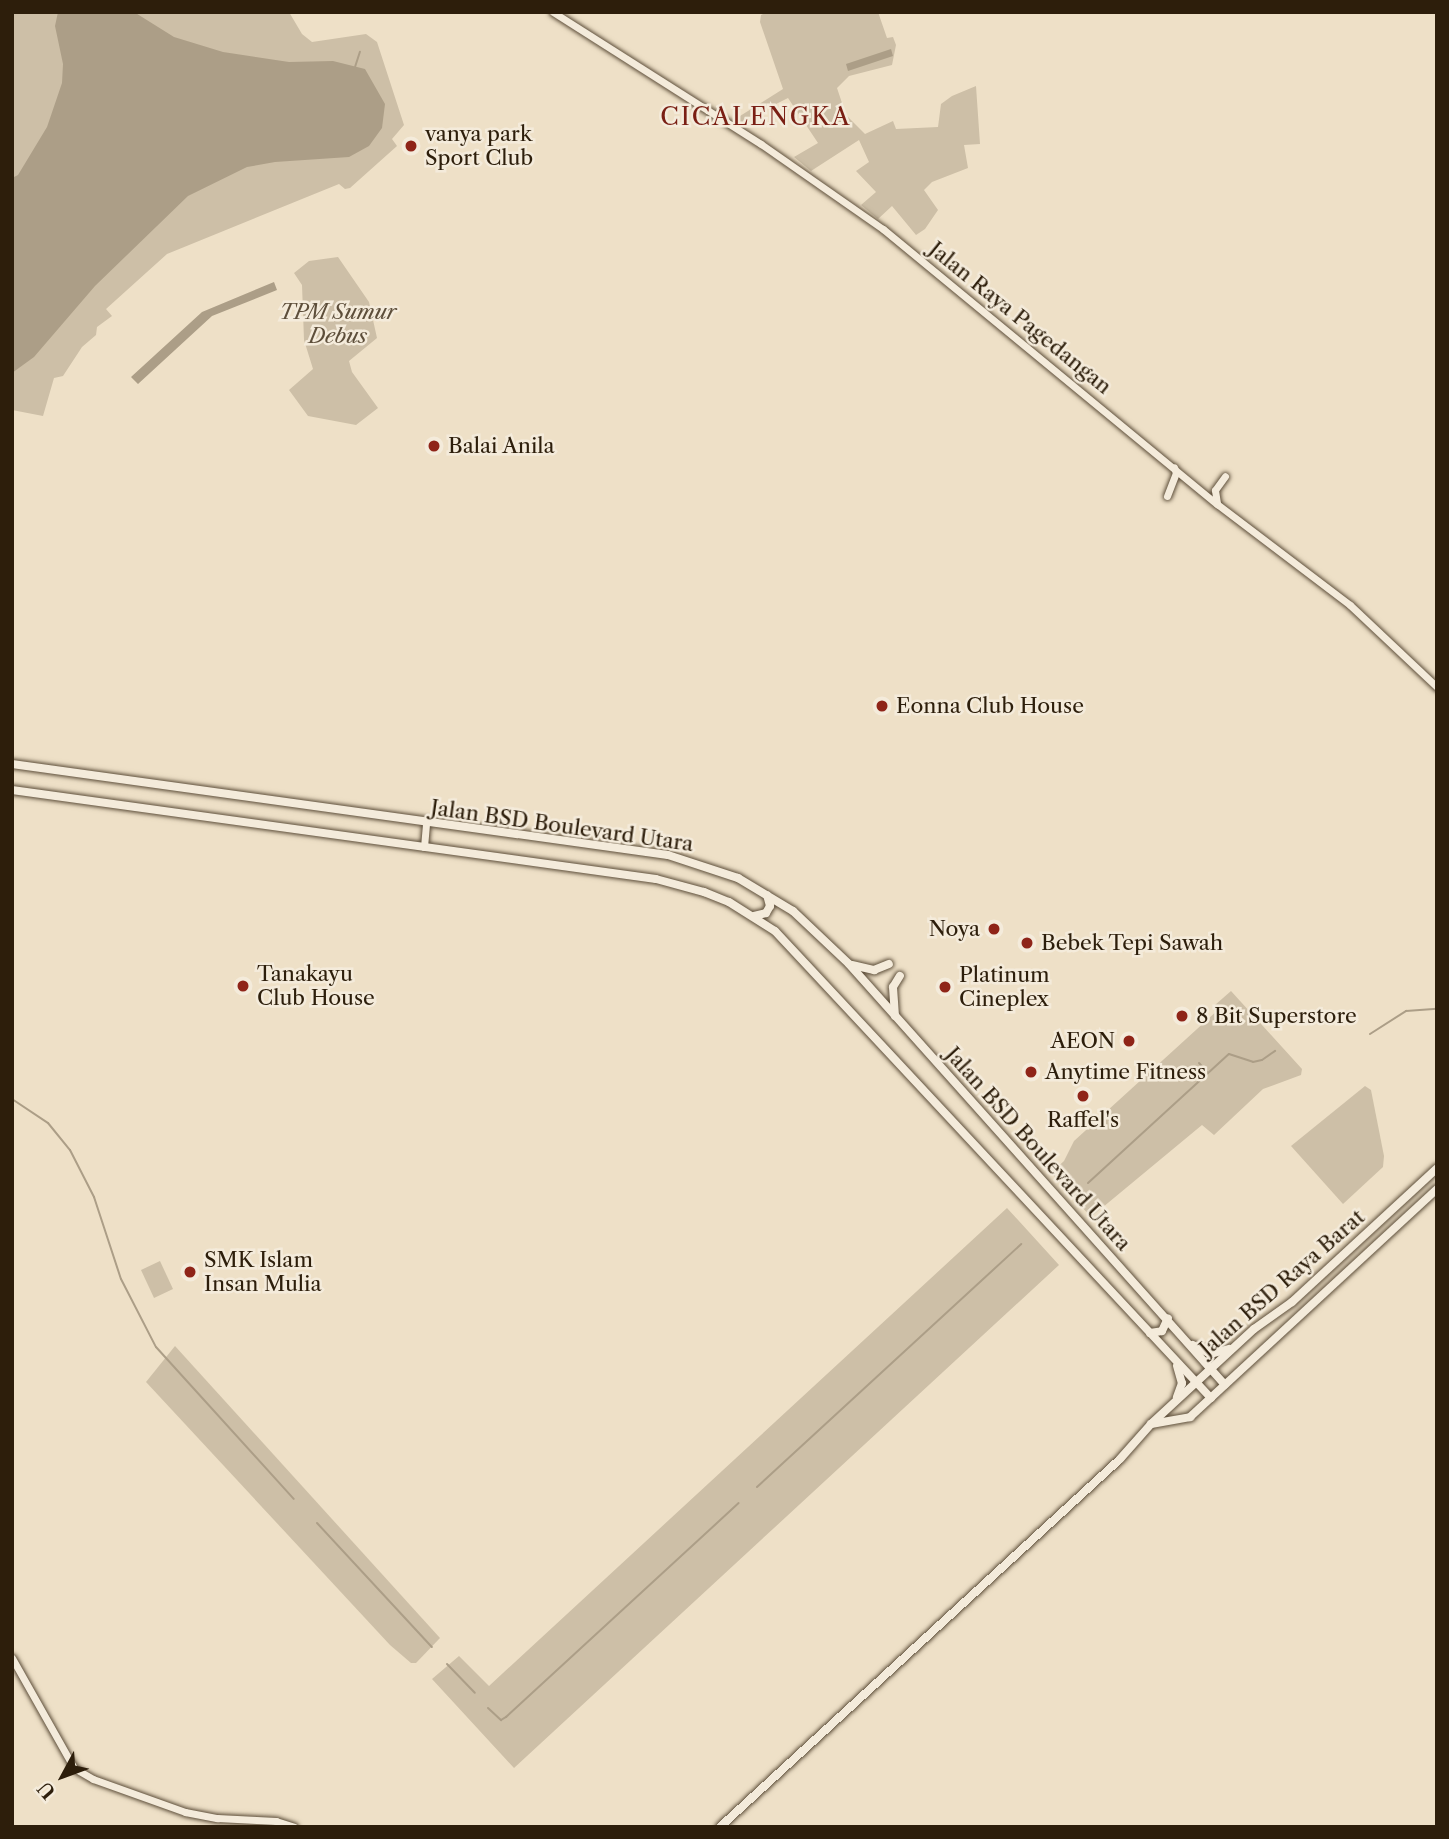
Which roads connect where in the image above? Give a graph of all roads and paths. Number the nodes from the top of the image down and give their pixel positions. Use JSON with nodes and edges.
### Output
{"nodes":[{"id":1,"x":553,"y":12,"type":"edge"},
{"id":2,"x":1174,"y":467,"type":"junction"},
{"id":3,"x":1225,"y":476,"type":"dead end"},
{"id":4,"x":1167,"y":496,"type":"dead end"},
{"id":5,"x":1217,"y":504,"type":"junction"},
{"id":6,"x":1437,"y":687,"type":"edge"},
{"id":7,"x":12,"y":764,"type":"edge"},
{"id":8,"x":12,"y":790,"type":"edge"},
{"id":9,"x":426,"y":824,"type":"junction"},
{"id":10,"x":424,"y":847,"type":"junction"},
{"id":11,"x":765,"y":892,"type":"junction"},
{"id":12,"x":754,"y":916,"type":"junction"},
{"id":13,"x":849,"y":964,"type":"junction"},
{"id":14,"x":889,"y":964,"type":"dead end"},
{"id":15,"x":900,"y":976,"type":"dead end"},
{"id":16,"x":895,"y":1017,"type":"junction"},
{"id":17,"x":1437,"y":1168,"type":"edge"},
{"id":18,"x":1437,"y":1189,"type":"edge"},
{"id":19,"x":1168,"y":1318,"type":"junction"},
{"id":20,"x":1150,"y":1333,"type":"junction"},
{"id":21,"x":1184,"y":1340,"type":"junction"},
{"id":22,"x":1235,"y":1346,"type":"junction"},
{"id":23,"x":1170,"y":1354,"type":"junction"},
{"id":24,"x":1211,"y":1369,"type":"junction"},
{"id":25,"x":1196,"y":1382,"type":"junction"},
{"id":26,"x":1225,"y":1384,"type":"junction"},
{"id":27,"x":1211,"y":1398,"type":"junction"},
{"id":28,"x":1174,"y":1403,"type":"junction"},
{"id":29,"x":1151,"y":1424,"type":"junction"},
{"id":30,"x":12,"y":1658,"type":"edge"},
{"id":31,"x":294,"y":1827,"type":"edge"},
{"id":32,"x":720,"y":1827,"type":"edge"}],
"edges":[{"from":1,"to":2,"type":"street","name":"Jalan Raya Pagedangan"},
{"from":2,"to":4,"type":"street"},
{"from":2,"to":5,"type":"street","name":"Jalan Raya Pagedangan"},
{"from":3,"to":5,"type":"street"},
{"from":5,"to":6,"type":"street","name":"Jalan Raya Pagedangan"},
{"from":7,"to":9,"type":"main road","name":"Jalan BSD Boulevard Utara"},
{"from":8,"to":10,"type":"main road","name":"Jalan BSD Boulevard Utara"},
{"from":9,"to":10,"type":"street"},
{"from":9,"to":11,"type":"main road","name":"Jalan BSD Boulevard Utara"},
{"from":10,"to":12,"type":"main road","name":"Jalan BSD Boulevard Utara"},
{"from":11,"to":12,"type":"main road"},
{"from":11,"to":13,"type":"main road","name":"Jalan BSD Boulevard Utara"},
{"from":12,"to":20,"type":"main road","name":"Jalan BSD Boulevard Utara"},
{"from":13,"to":14,"type":"main road"},
{"from":13,"to":16,"type":"main road","name":"Jalan BSD Boulevard Utara"},
{"from":15,"to":16,"type":"main road"},
{"from":16,"to":19,"type":"main road","name":"Jalan BSD Boulevard Utara"},
{"from":17,"to":22,"type":"main road","name":"Jalan BSD Raya Barat"},
{"from":18,"to":26,"type":"main road","name":"Jalan BSD Raya Barat"},
{"from":19,"to":20,"type":"main road"},
{"from":19,"to":21,"type":"main road","name":"Jalan BSD Boulevard Utara"},
{"from":20,"to":23,"type":"main road","name":"Jalan BSD Boulevard Utara"},
{"from":21,"to":22,"type":"main road"},
{"from":21,"to":24,"type":"main road","name":"Jalan BSD Boulevard Utara"},
{"from":22,"to":24,"type":"main road","name":"Jalan BSD Raya Barat"},
{"from":23,"to":25,"type":"main road","name":"Jalan BSD Boulevard Utara"},
{"from":23,"to":28,"type":"main road"},
{"from":24,"to":25,"type":"main road","name":"Jalan BSD Raya Barat"},
{"from":24,"to":26,"type":"main road","name":"Jalan BSD Boulevard Utara"},
{"from":25,"to":27,"type":"main road","name":"Jalan BSD Boulevard Utara"},
{"from":25,"to":28,"type":"main road","name":"Jalan BSD Raya Barat"},
{"from":26,"to":27,"type":"main road","name":"Jalan BSD Raya Barat"},
{"from":27,"to":29,"type":"main road","name":"Jalan BSD Raya Barat"},
{"from":28,"to":29,"type":"main road","name":"Jalan BSD Raya Barat"},
{"from":29,"to":32,"type":"main road","name":"Jalan BSD Raya Barat"},
{"from":30,"to":31,"type":"street"}]}
